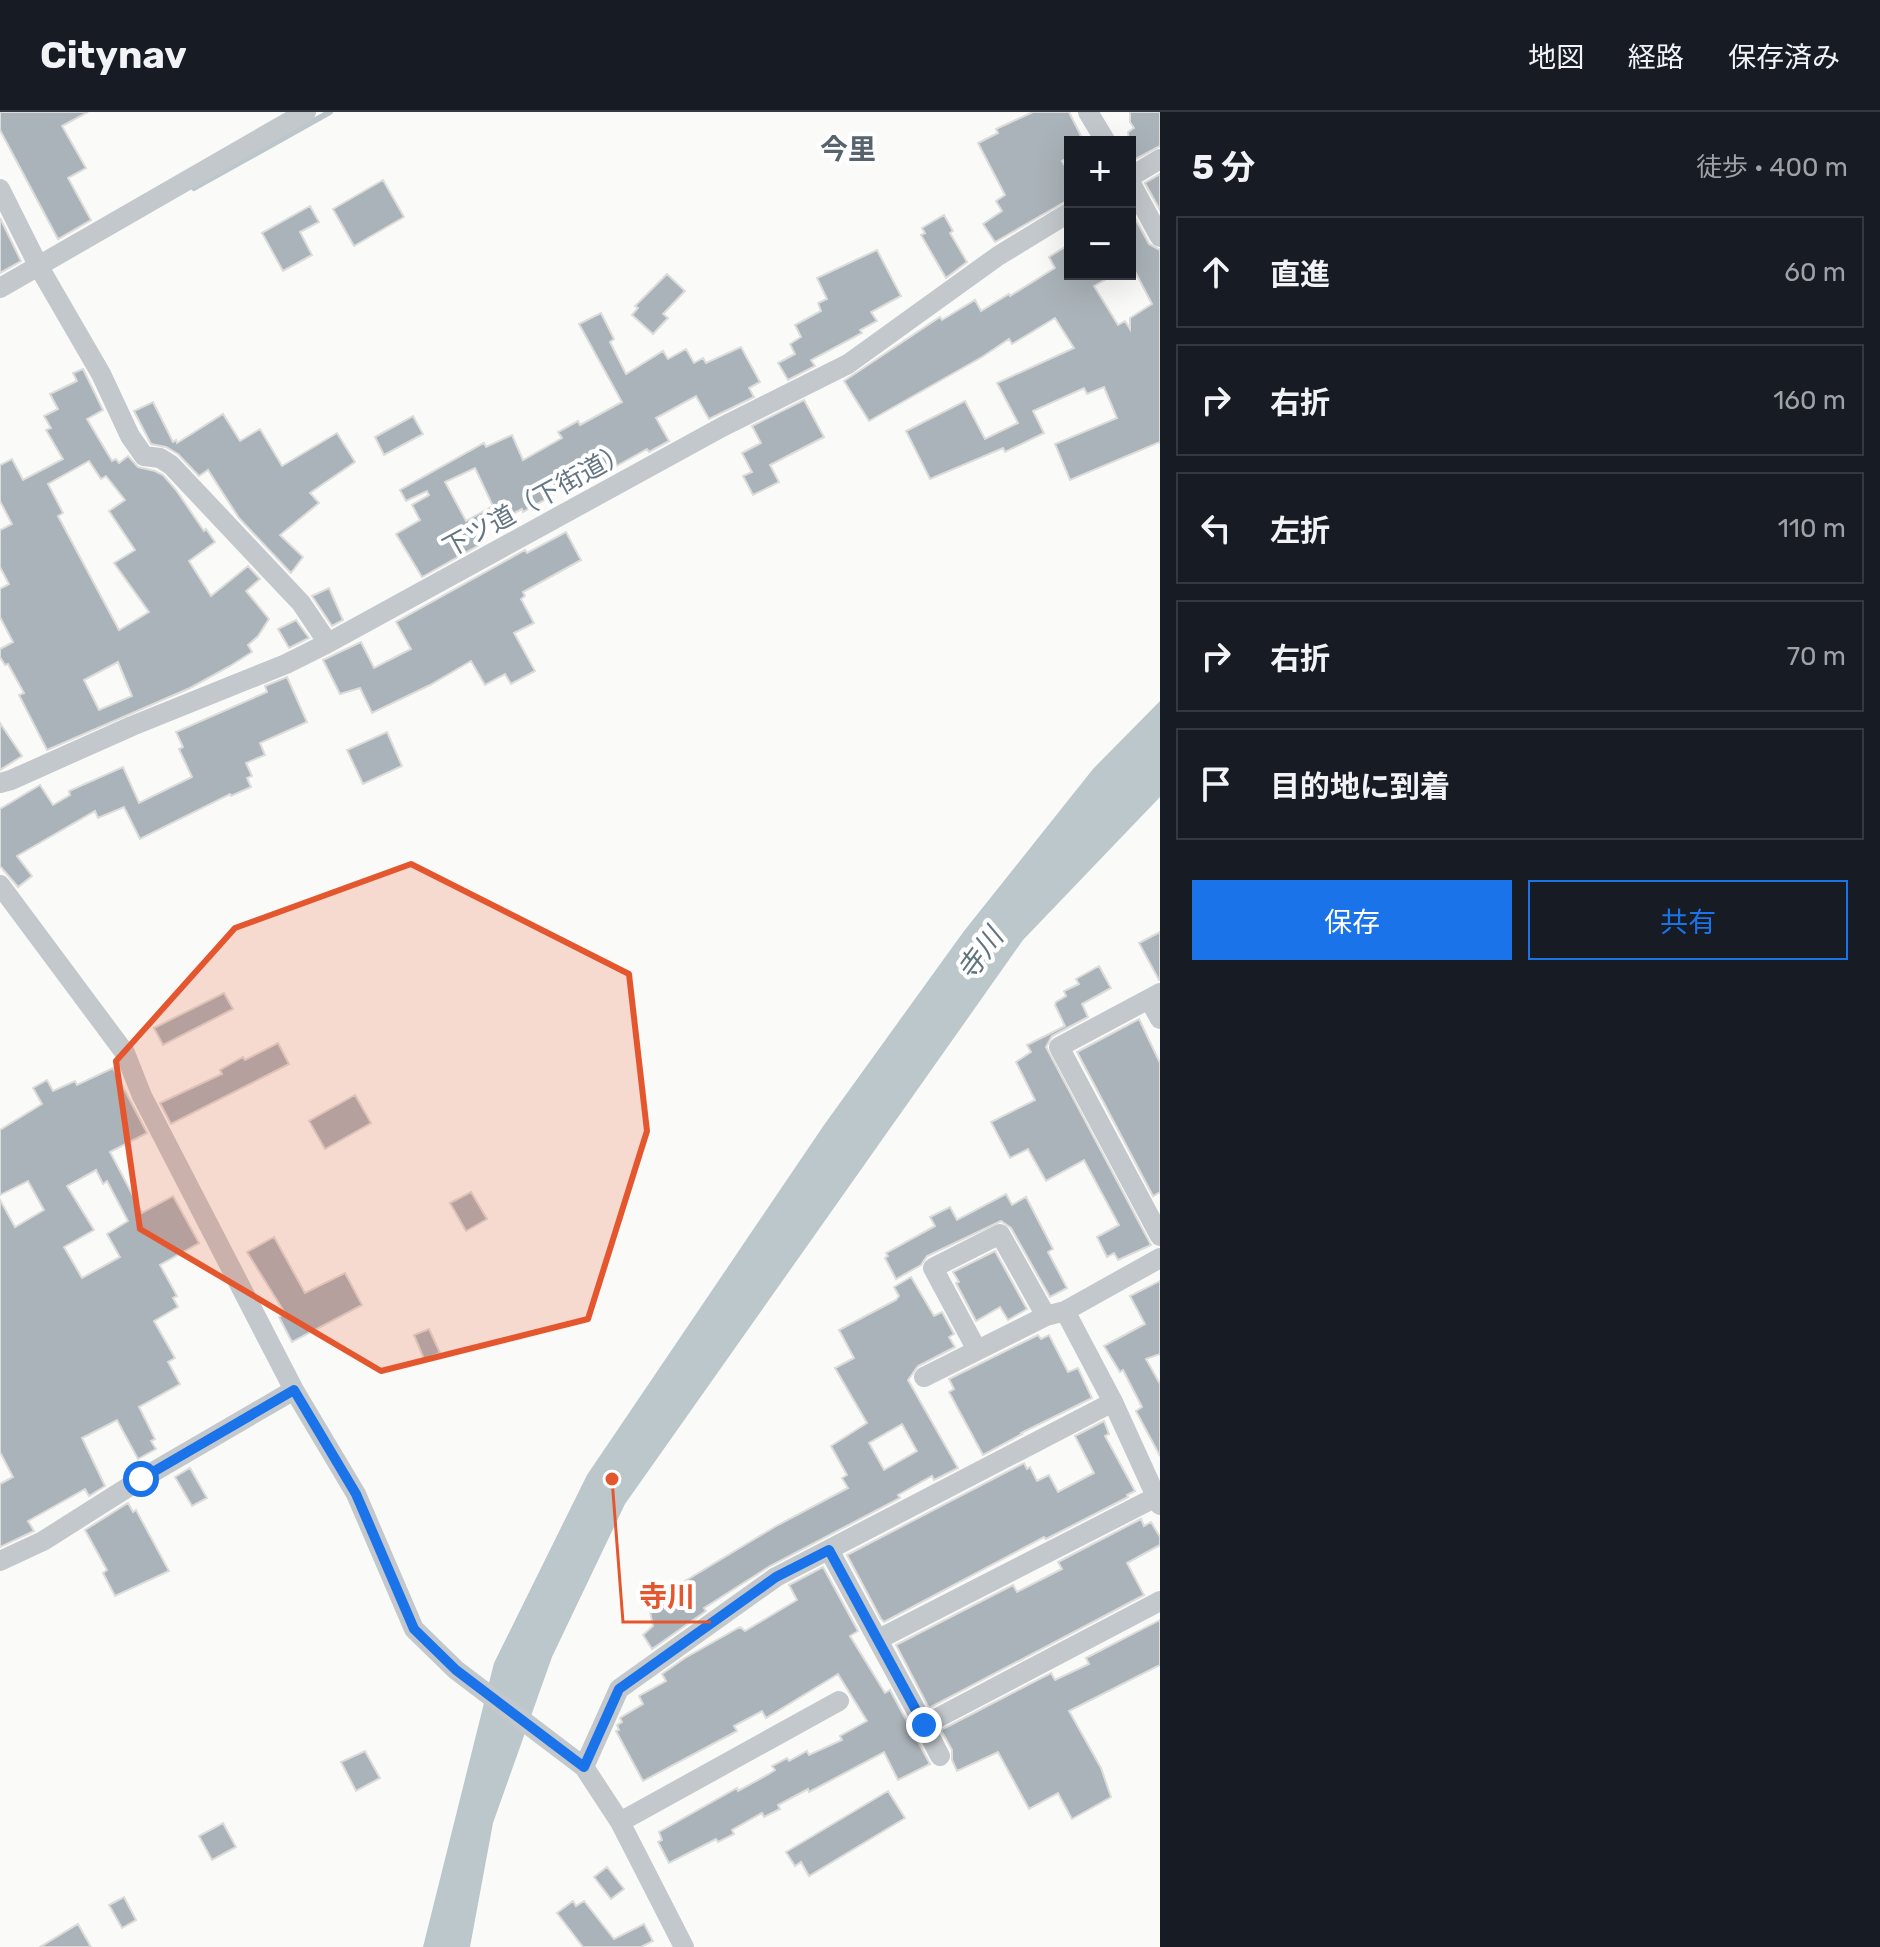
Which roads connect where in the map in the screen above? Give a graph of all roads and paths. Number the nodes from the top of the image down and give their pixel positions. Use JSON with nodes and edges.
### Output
{"nodes":[{"id":1,"x":306,"y":112,"type":"edge"},
{"id":2,"x":1088,"y":112,"type":"edge"},
{"id":3,"x":1102,"y":136,"type":"edge"},
{"id":4,"x":1160,"y":159,"type":"edge"},
{"id":5,"x":1136,"y":176,"type":"edge"},
{"id":6,"x":0,"y":189,"type":"edge"},
{"id":7,"x":1136,"y":191,"type":"edge"},
{"id":8,"x":1064,"y":216,"type":"edge"},
{"id":9,"x":1160,"y":237,"type":"edge"},
{"id":10,"x":43,"y":274,"type":"junction"},
{"id":11,"x":0,"y":288,"type":"edge"},
{"id":12,"x":328,"y":643,"type":"junction"},
{"id":13,"x":0,"y":783,"type":"edge"},
{"id":14,"x":0,"y":885,"type":"edge"},
{"id":15,"x":1154,"y":996,"type":"edge"},
{"id":16,"x":1160,"y":1019,"type":"edge"},
{"id":17,"x":1160,"y":1236,"type":"edge"},
{"id":18,"x":1160,"y":1258,"type":"edge"},
{"id":19,"x":1055,"y":1313,"type":"junction"},
{"id":20,"x":977,"y":1350,"type":"junction"},
{"id":21,"x":924,"y":1377,"type":"dead end"},
{"id":22,"x":294,"y":1390,"type":"junction"},
{"id":23,"x":1113,"y":1402,"type":"junction"},
{"id":24,"x":1158,"y":1499,"type":"edge"},
{"id":25,"x":829,"y":1550,"type":"junction"},
{"id":26,"x":0,"y":1561,"type":"edge"},
{"id":27,"x":1160,"y":1601,"type":"edge"},
{"id":28,"x":879,"y":1639,"type":"junction"},
{"id":29,"x":839,"y":1701,"type":"dead end"},
{"id":30,"x":924,"y":1725,"type":"junction"},
{"id":31,"x":940,"y":1756,"type":"dead end"},
{"id":32,"x":584,"y":1767,"type":"junction"},
{"id":33,"x":620,"y":1822,"type":"junction"},
{"id":34,"x":684,"y":1947,"type":"edge"}],
"edges":[{"from":1,"to":10,"type":"street"},
{"from":2,"to":3,"type":"street"},
{"from":4,"to":5,"type":"street"},
{"from":6,"to":10,"type":"street"},
{"from":7,"to":9,"type":"street"},
{"from":8,"to":12,"type":"street","name":"下ツ道（下街道）"},
{"from":10,"to":11,"type":"street"},
{"from":10,"to":12,"type":"street"},
{"from":12,"to":13,"type":"street","name":"下ツ道（下街道）"},
{"from":14,"to":22,"type":"street"},
{"from":15,"to":16,"type":"street"},
{"from":15,"to":17,"type":"street"},
{"from":18,"to":19,"type":"street"},
{"from":19,"to":20,"type":"street"},
{"from":19,"to":20,"type":"street"},
{"from":19,"to":23,"type":"street"},
{"from":20,"to":21,"type":"street"},
{"from":22,"to":26,"type":"street"},
{"from":22,"to":32,"type":"street"},
{"from":23,"to":24,"type":"street"},
{"from":23,"to":25,"type":"street"},
{"from":24,"to":28,"type":"street"},
{"from":25,"to":28,"type":"street"},
{"from":25,"to":32,"type":"street"},
{"from":27,"to":30,"type":"street"},
{"from":28,"to":30,"type":"street"},
{"from":29,"to":33,"type":"street"},
{"from":30,"to":31,"type":"street"},
{"from":32,"to":33,"type":"street"},
{"from":33,"to":34,"type":"street"}]}
